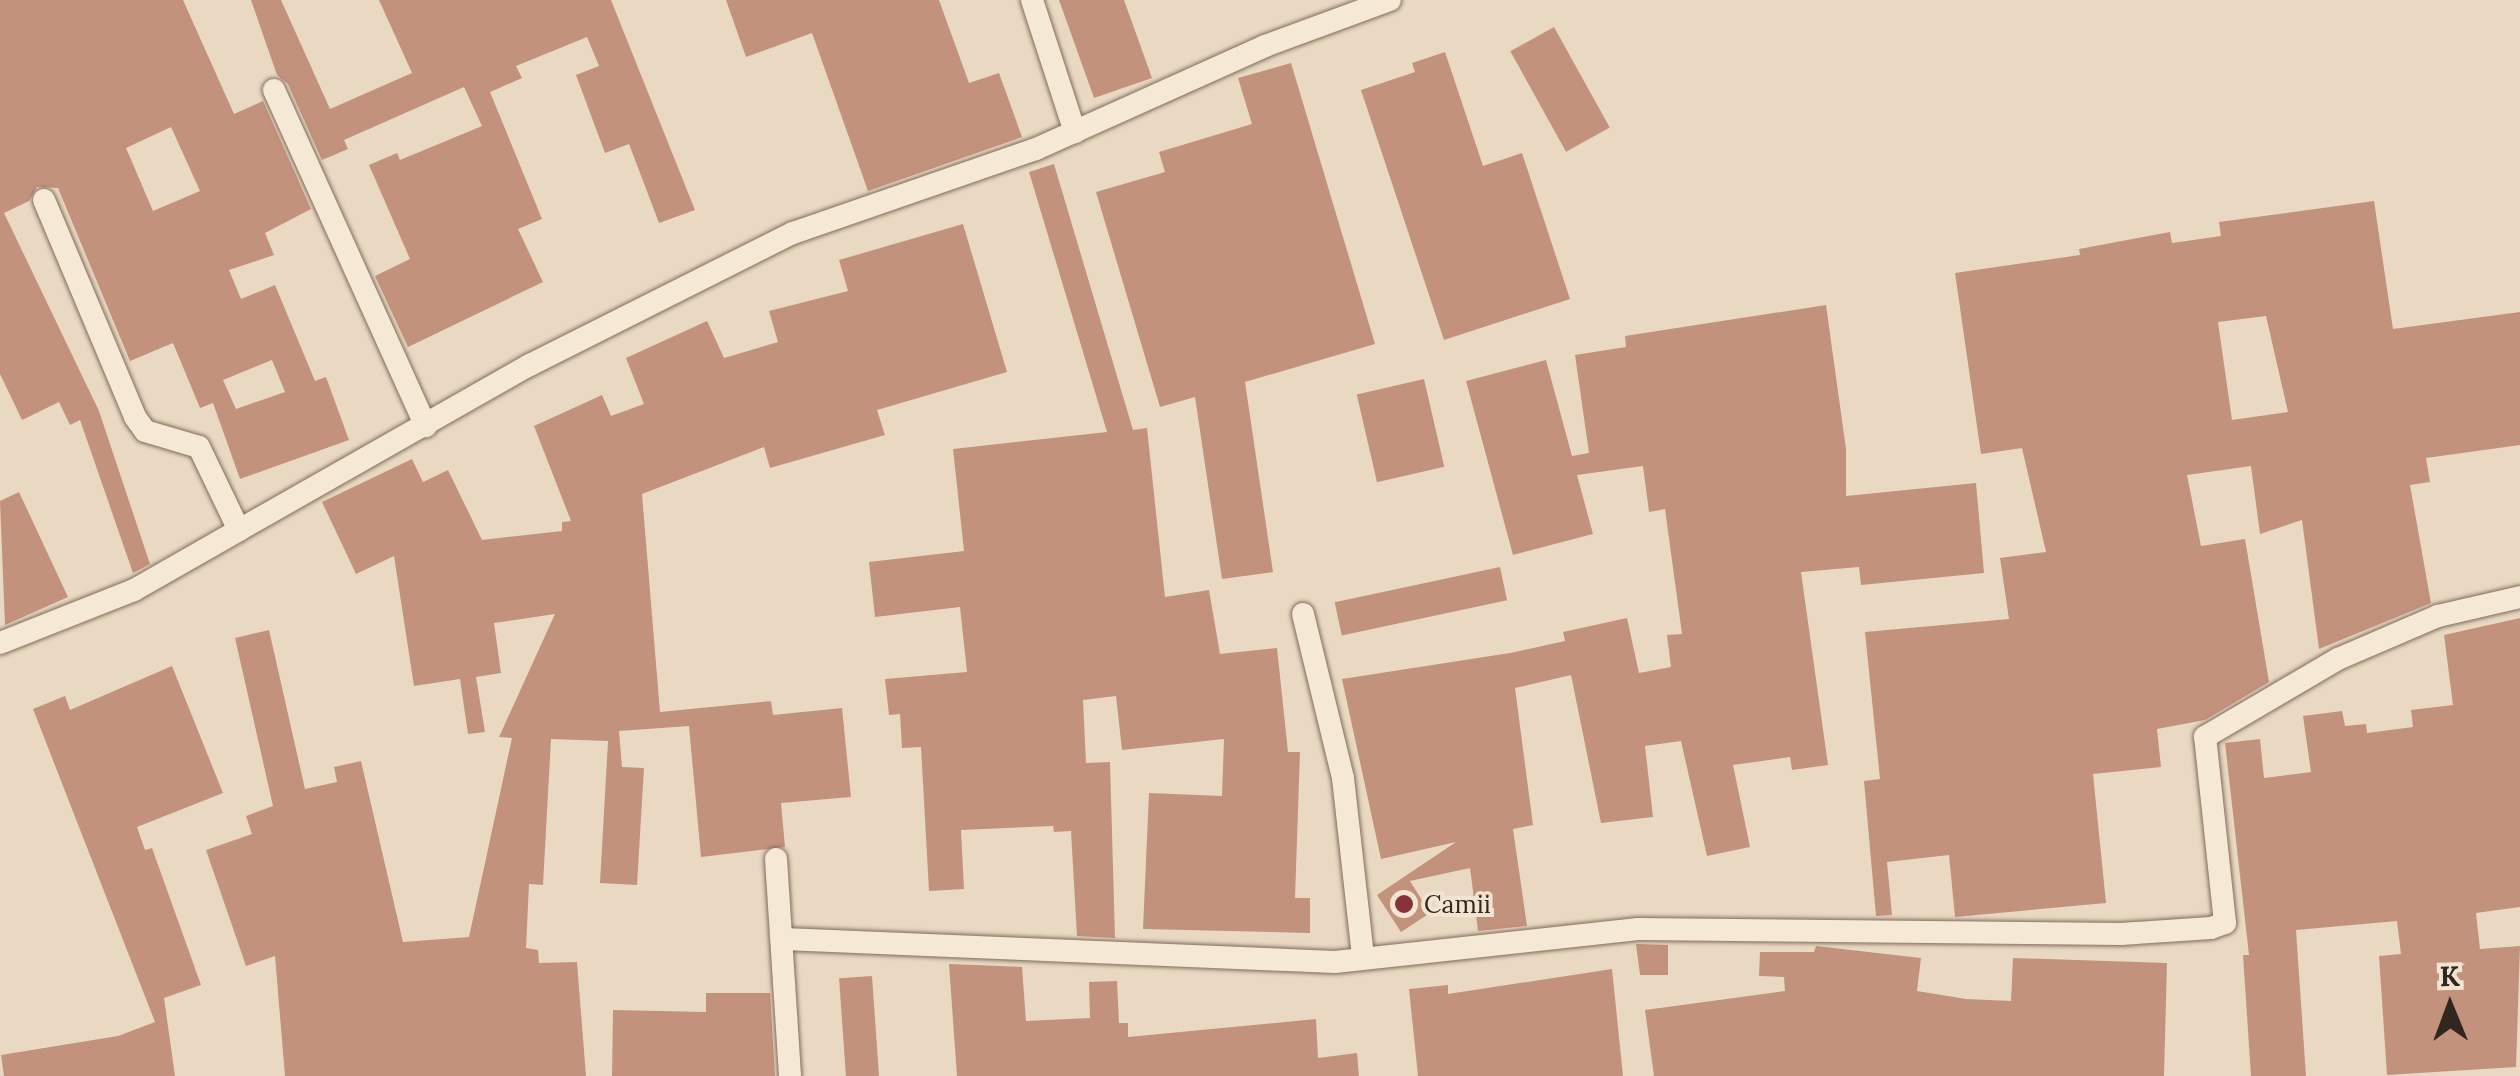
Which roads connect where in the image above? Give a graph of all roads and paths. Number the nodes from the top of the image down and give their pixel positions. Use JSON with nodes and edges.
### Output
{"nodes":[{"id":1,"x":1032,"y":0,"type":"edge"},
{"id":2,"x":1390,"y":0,"type":"edge"},
{"id":3,"x":274,"y":90,"type":"dead end"},
{"id":4,"x":1075,"y":132,"type":"junction"},
{"id":5,"x":44,"y":200,"type":"dead end"},
{"id":6,"x":426,"y":426,"type":"junction"},
{"id":7,"x":240,"y":530,"type":"junction"},
{"id":8,"x":2520,"y":597,"type":"edge"},
{"id":9,"x":1303,"y":614,"type":"dead end"},
{"id":10,"x":0,"y":643,"type":"edge"},
{"id":11,"x":776,"y":859,"type":"dead end"},
{"id":12,"x":784,"y":939,"type":"junction"},
{"id":13,"x":1363,"y":957,"type":"junction"},
{"id":14,"x":790,"y":1076,"type":"edge"}],
"edges":[{"from":1,"to":4,"type":"street"},
{"from":2,"to":4,"type":"street"},
{"from":3,"to":6,"type":"street"},
{"from":4,"to":6,"type":"street"},
{"from":5,"to":7,"type":"street"},
{"from":6,"to":7,"type":"street"},
{"from":7,"to":10,"type":"street"},
{"from":8,"to":13,"type":"street"},
{"from":9,"to":13,"type":"street"},
{"from":11,"to":12,"type":"street"},
{"from":12,"to":13,"type":"street"},
{"from":12,"to":14,"type":"street"}]}
